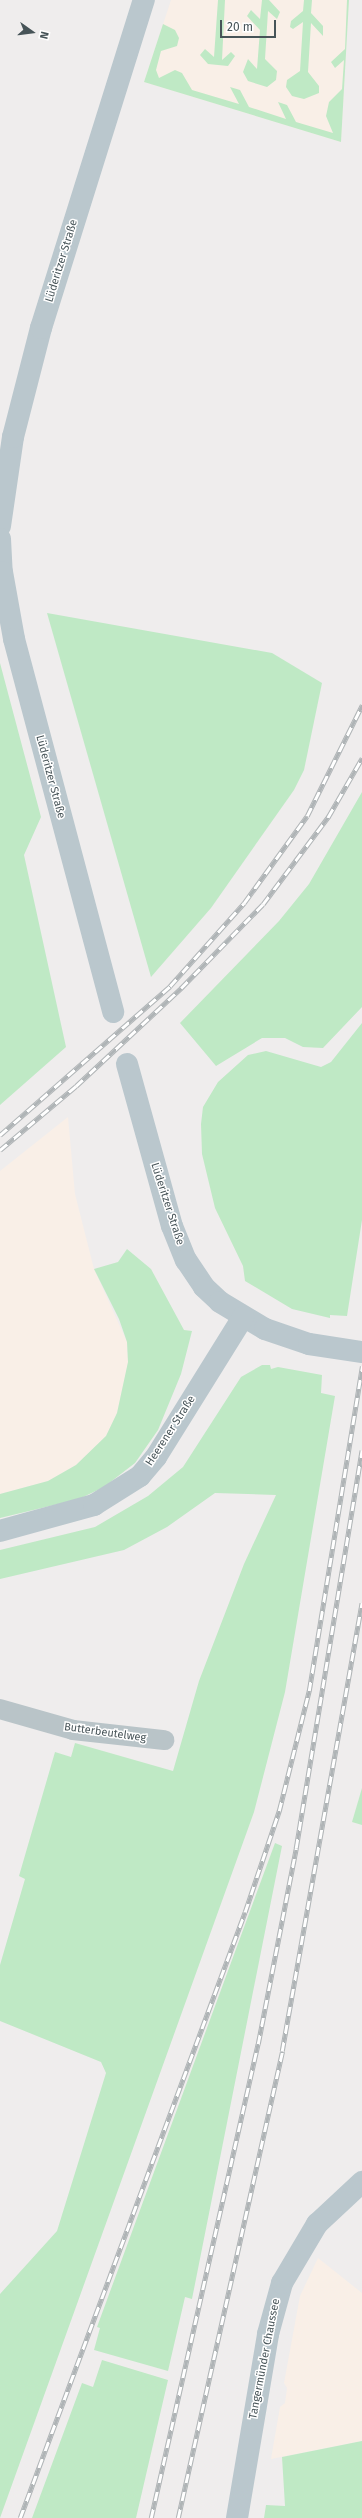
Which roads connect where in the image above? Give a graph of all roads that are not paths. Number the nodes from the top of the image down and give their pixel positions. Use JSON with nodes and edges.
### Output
{"nodes":[{"id":1,"x":144,"y":0,"type":"edge"},
{"id":2,"x":0,"y":526,"type":"edge"},
{"id":3,"x":0,"y":539,"type":"edge"},
{"id":4,"x":0,"y":554,"type":"edge"},
{"id":5,"x":113,"y":1012,"type":"dead end"},
{"id":6,"x":127,"y":1064,"type":"dead end"},
{"id":7,"x":243,"y":1317,"type":"junction"},
{"id":8,"x":362,"y":1352,"type":"edge"},
{"id":9,"x":0,"y":1531,"type":"edge"},
{"id":10,"x":0,"y":1709,"type":"edge"},
{"id":11,"x":164,"y":1740,"type":"dead end"},
{"id":12,"x":362,"y":2182,"type":"edge"},
{"id":13,"x":237,"y":2518,"type":"edge"}],
"edges":[{"from":1,"to":2,"type":"main road","name":"Lüderitzer Straße"},
{"from":3,"to":4,"type":"main road","name":"Lüderitzer Straße"},
{"from":4,"to":5,"type":"main road","name":"Lüderitzer Straße"},
{"from":6,"to":7,"type":"main road","name":"Lüderitzer Straße"},
{"from":7,"to":8,"type":"main road","name":"Lüderitzer Straße"},
{"from":7,"to":9,"type":"main road","name":"Heerener Straße"},
{"from":10,"to":11,"type":"street","name":"Butterbeutelweg"},
{"from":12,"to":13,"type":"main road","name":"Tangermünder Chaussee"}]}
